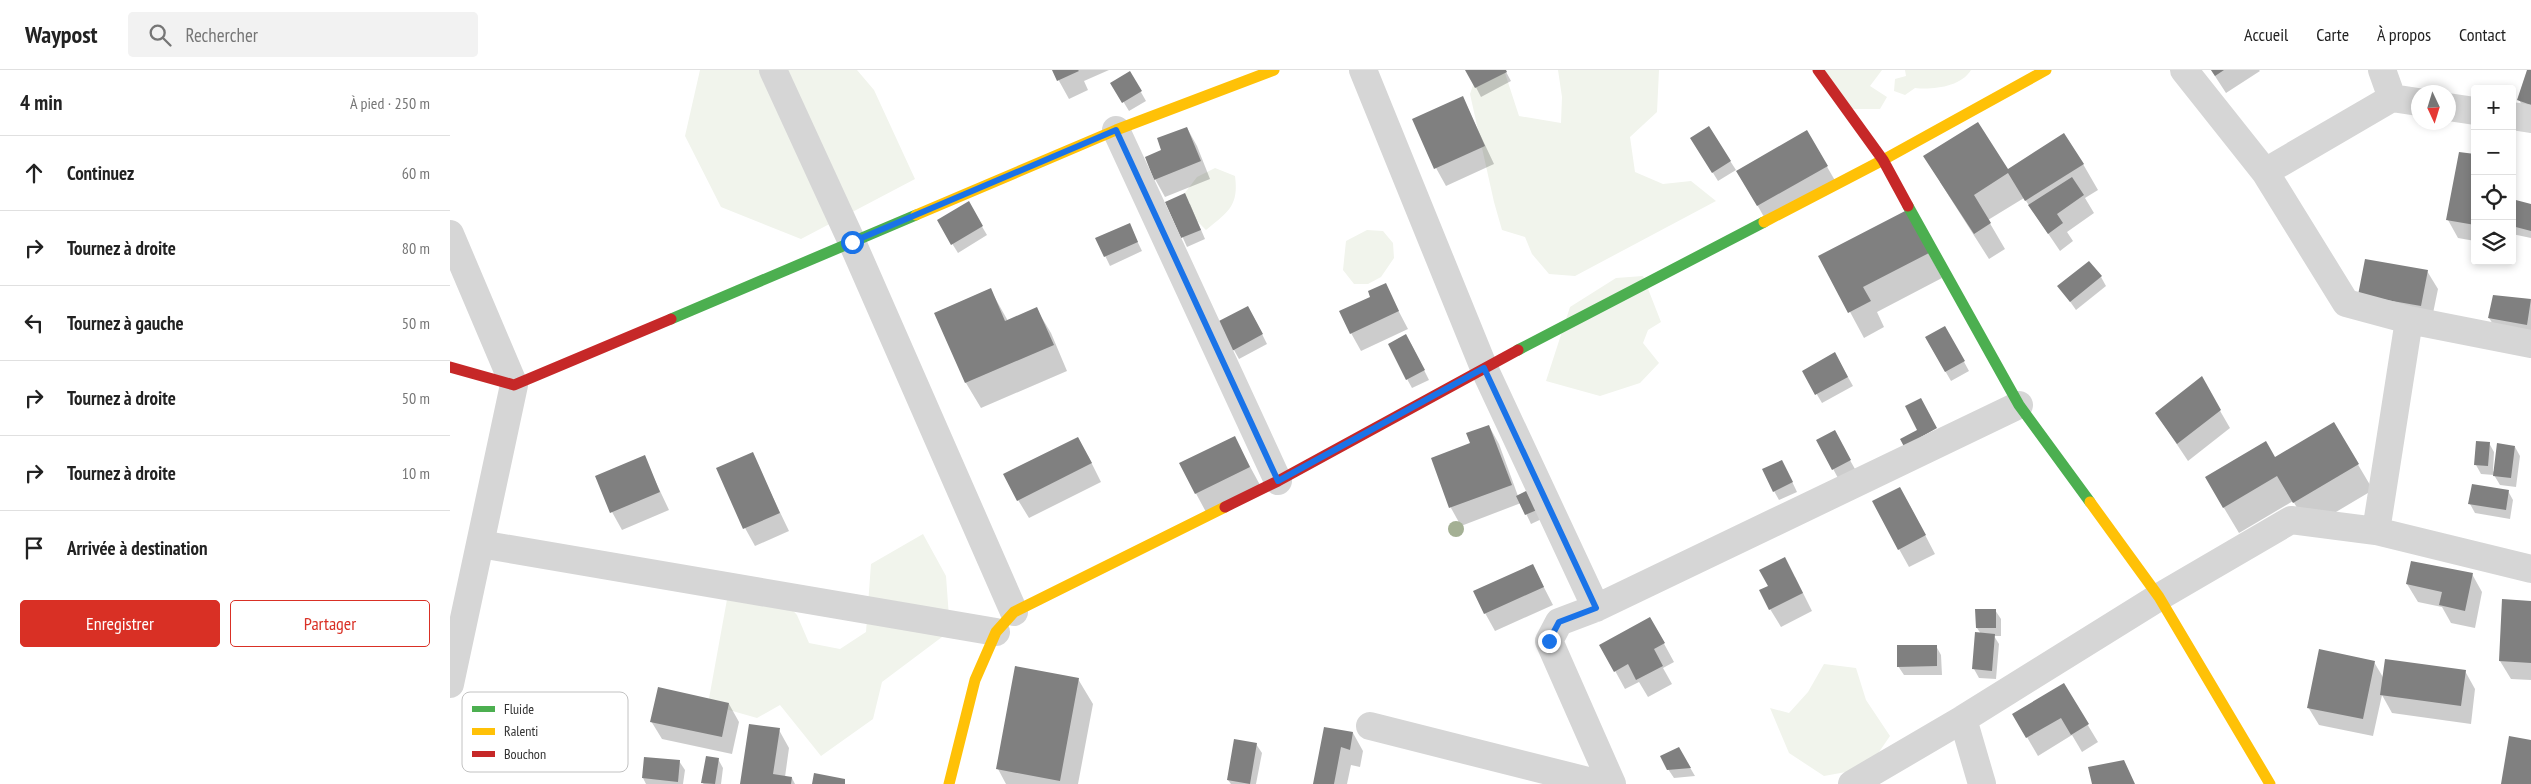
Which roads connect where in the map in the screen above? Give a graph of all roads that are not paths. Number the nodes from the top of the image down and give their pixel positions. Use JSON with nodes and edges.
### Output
{"nodes":[{"id":1,"x":773,"y":70,"type":"edge"},
{"id":2,"x":1274,"y":70,"type":"edge"},
{"id":3,"x":1363,"y":70,"type":"edge"},
{"id":4,"x":1818,"y":70,"type":"edge"},
{"id":5,"x":2046,"y":70,"type":"edge"},
{"id":6,"x":2184,"y":70,"type":"edge"},
{"id":7,"x":2382,"y":70,"type":"edge"},
{"id":8,"x":2392,"y":98,"type":"junction"},
{"id":9,"x":2411,"y":101,"type":"edge"},
{"id":10,"x":2456,"y":108,"type":"edge"},
{"id":11,"x":2471,"y":110,"type":"edge"},
{"id":12,"x":2516,"y":117,"type":"edge"},
{"id":13,"x":2531,"y":119,"type":"edge"},
{"id":14,"x":1116,"y":130,"type":"junction"},
{"id":15,"x":1883,"y":160,"type":"junction"},
{"id":16,"x":2265,"y":172,"type":"junction"},
{"id":17,"x":450,"y":234,"type":"edge"},
{"id":18,"x":852,"y":242,"type":"junction"},
{"id":19,"x":2409,"y":320,"type":"junction"},
{"id":20,"x":2531,"y":344,"type":"edge"},
{"id":21,"x":450,"y":367,"type":"edge"},
{"id":22,"x":1484,"y":368,"type":"junction"},
{"id":23,"x":514,"y":386,"type":"junction"},
{"id":24,"x":2019,"y":405,"type":"junction"},
{"id":25,"x":1278,"y":481,"type":"junction"},
{"id":26,"x":2376,"y":532,"type":"junction"},
{"id":27,"x":480,"y":544,"type":"junction"},
{"id":28,"x":2531,"y":569,"type":"edge"},
{"id":29,"x":2159,"y":597,"type":"junction"},
{"id":30,"x":1596,"y":608,"type":"junction"},
{"id":31,"x":1014,"y":612,"type":"junction"},
{"id":32,"x":996,"y":632,"type":"junction"},
{"id":33,"x":450,"y":684,"type":"edge"},
{"id":34,"x":1963,"y":719,"type":"junction"},
{"id":35,"x":1370,"y":726,"type":"dead end"},
{"id":36,"x":949,"y":784,"type":"edge"},
{"id":37,"x":1600,"y":784,"type":"edge"},
{"id":38,"x":1612,"y":784,"type":"edge"},
{"id":39,"x":1852,"y":784,"type":"edge"},
{"id":40,"x":1982,"y":784,"type":"edge"},
{"id":41,"x":2271,"y":784,"type":"edge"}],
"edges":[{"from":1,"to":18,"type":"street"},
{"from":2,"to":14,"type":"street"},
{"from":3,"to":22,"type":"street"},
{"from":4,"to":15,"type":"street"},
{"from":5,"to":15,"type":"street"},
{"from":6,"to":16,"type":"street"},
{"from":7,"to":8,"type":"street"},
{"from":8,"to":9,"type":"street"},
{"from":8,"to":16,"type":"street"},
{"from":10,"to":11,"type":"street"},
{"from":12,"to":13,"type":"street"},
{"from":14,"to":18,"type":"street"},
{"from":14,"to":25,"type":"street"},
{"from":15,"to":22,"type":"street"},
{"from":15,"to":24,"type":"street"},
{"from":16,"to":19,"type":"street"},
{"from":17,"to":23,"type":"street"},
{"from":18,"to":23,"type":"street"},
{"from":18,"to":31,"type":"street"},
{"from":19,"to":20,"type":"street"},
{"from":19,"to":26,"type":"street"},
{"from":21,"to":23,"type":"street"},
{"from":22,"to":25,"type":"street"},
{"from":22,"to":30,"type":"street"},
{"from":23,"to":27,"type":"street"},
{"from":24,"to":29,"type":"street"},
{"from":24,"to":30,"type":"street"},
{"from":25,"to":31,"type":"street"},
{"from":26,"to":28,"type":"street"},
{"from":26,"to":29,"type":"street"},
{"from":27,"to":32,"type":"street"},
{"from":27,"to":33,"type":"street"},
{"from":29,"to":34,"type":"street"},
{"from":29,"to":41,"type":"street"},
{"from":30,"to":38,"type":"street"},
{"from":31,"to":32,"type":"street"},
{"from":32,"to":36,"type":"street"},
{"from":34,"to":39,"type":"street"},
{"from":34,"to":40,"type":"street"},
{"from":35,"to":37,"type":"street"}]}
